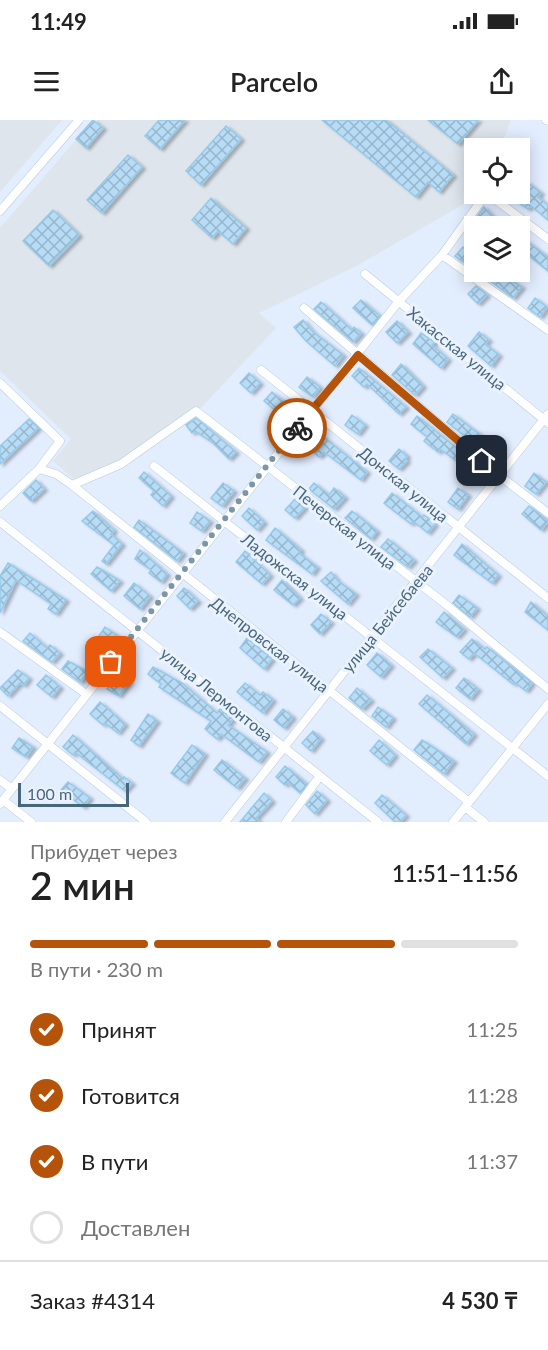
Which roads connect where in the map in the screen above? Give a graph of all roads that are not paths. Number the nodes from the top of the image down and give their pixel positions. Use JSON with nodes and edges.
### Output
{"nodes":[{"id":1,"x":79,"y":120,"type":"edge"},
{"id":2,"x":480,"y":204,"type":"edge"},
{"id":3,"x":501,"y":204,"type":"edge"},
{"id":4,"x":0,"y":211,"type":"edge"},
{"id":5,"x":548,"y":239,"type":"edge"},
{"id":6,"x":442,"y":255,"type":"junction"},
{"id":7,"x":365,"y":274,"type":"dead end"},
{"id":8,"x":399,"y":301,"type":"junction"},
{"id":9,"x":304,"y":308,"type":"dead end"},
{"id":10,"x":548,"y":330,"type":"edge"},
{"id":11,"x":358,"y":355,"type":"junction"},
{"id":12,"x":261,"y":370,"type":"dead end"},
{"id":13,"x":0,"y":383,"type":"edge"},
{"id":14,"x":312,"y":410,"type":"junction"},
{"id":15,"x":547,"y":419,"type":"edge"},
{"id":16,"x":154,"y":466,"type":"dead end"},
{"id":17,"x":267,"y":466,"type":"junction"},
{"id":18,"x":39,"y":469,"type":"junction"},
{"id":19,"x":500,"y":476,"type":"junction"},
{"id":20,"x":72,"y":485,"type":"junction"},
{"id":21,"x":0,"y":506,"type":"edge"},
{"id":22,"x":548,"y":513,"type":"edge"},
{"id":23,"x":224,"y":521,"type":"junction"},
{"id":24,"x":0,"y":522,"type":"edge"},
{"id":25,"x":460,"y":528,"type":"junction"},
{"id":26,"x":181,"y":573,"type":"junction"},
{"id":27,"x":416,"y":582,"type":"junction"},
{"id":28,"x":548,"y":598,"type":"edge"},
{"id":29,"x":136,"y":629,"type":"junction"},
{"id":30,"x":0,"y":632,"type":"edge"},
{"id":31,"x":373,"y":636,"type":"junction"},
{"id":32,"x":548,"y":689,"type":"edge"},
{"id":33,"x":330,"y":691,"type":"junction"},
{"id":34,"x":86,"y":694,"type":"junction"},
{"id":35,"x":548,"y":704,"type":"edge"},
{"id":36,"x":0,"y":706,"type":"edge"},
{"id":37,"x":48,"y":744,"type":"junction"},
{"id":38,"x":513,"y":747,"type":"junction"},
{"id":39,"x":284,"y":748,"type":"junction"},
{"id":40,"x":320,"y":776,"type":"junction"},
{"id":41,"x":548,"y":776,"type":"edge"},
{"id":42,"x":0,"y":780,"type":"edge"},
{"id":43,"x":12,"y":789,"type":"junction"},
{"id":44,"x":2,"y":802,"type":"edge"},
{"id":45,"x":467,"y":805,"type":"junction"},
{"id":46,"x":31,"y":822,"type":"edge"},
{"id":47,"x":146,"y":822,"type":"edge"},
{"id":48,"x":225,"y":822,"type":"edge"},
{"id":49,"x":286,"y":822,"type":"edge"},
{"id":50,"x":378,"y":822,"type":"edge"},
{"id":51,"x":453,"y":822,"type":"edge"},
{"id":52,"x":484,"y":822,"type":"edge"}],
"edges":[{"from":1,"to":4,"type":"street"},
{"from":2,"to":6,"type":"street"},
{"from":3,"to":5,"type":"street"},
{"from":6,"to":8,"type":"street"},
{"from":6,"to":10,"type":"street"},
{"from":7,"to":8,"type":"street","name":"Хакасская улица"},
{"from":8,"to":11,"type":"street"},
{"from":8,"to":15,"type":"street","name":"Хакасская улица"},
{"from":9,"to":11,"type":"street"},
{"from":11,"to":14,"type":"street"},
{"from":11,"to":19,"type":"street"},
{"from":12,"to":14,"type":"street","name":"Донская улица"},
{"from":13,"to":18,"type":"street"},
{"from":14,"to":17,"type":"street"},
{"from":14,"to":25,"type":"street","name":"Донская улица"},
{"from":15,"to":19,"type":"street","name":"улица Бейсебаева"},
{"from":16,"to":23,"type":"street","name":"Ладожская улица"},
{"from":17,"to":20,"type":"street","name":"Печерская улица"},
{"from":17,"to":23,"type":"street"},
{"from":17,"to":27,"type":"street","name":"Печерская улица"},
{"from":18,"to":20,"type":"street","name":"Днепровская улица"},
{"from":18,"to":21,"type":"street"},
{"from":19,"to":22,"type":"street"},
{"from":19,"to":25,"type":"street","name":"улица Бейсебаева"},
{"from":20,"to":26,"type":"street","name":"Днепровская улица"},
{"from":23,"to":26,"type":"street"},
{"from":23,"to":31,"type":"street","name":"Ладожская улица"},
{"from":24,"to":29,"type":"street","name":"улица Лермонтова"},
{"from":25,"to":27,"type":"street","name":"улица Бейсебаева"},
{"from":25,"to":28,"type":"street","name":"Донская улица"},
{"from":26,"to":29,"type":"street"},
{"from":26,"to":33,"type":"street","name":"Днепровская улица"},
{"from":27,"to":31,"type":"street","name":"улица Бейсебаева"},
{"from":27,"to":32,"type":"street","name":"Печерская улица"},
{"from":29,"to":34,"type":"street"},
{"from":29,"to":39,"type":"street","name":"улица Лермонтова"},
{"from":30,"to":34,"type":"street"},
{"from":31,"to":33,"type":"street","name":"улица Бейсебаева"},
{"from":31,"to":38,"type":"street","name":"Ладожская улица"},
{"from":33,"to":39,"type":"street","name":"улица Бейсебаева"},
{"from":33,"to":45,"type":"street","name":"Днепровская улица"},
{"from":34,"to":37,"type":"street"},
{"from":35,"to":38,"type":"street"},
{"from":36,"to":37,"type":"street"},
{"from":37,"to":43,"type":"street"},
{"from":37,"to":47,"type":"street"},
{"from":38,"to":41,"type":"street","name":"Ладожская улица"},
{"from":38,"to":45,"type":"street"},
{"from":39,"to":40,"type":"street","name":"улица Лермонтова"},
{"from":39,"to":48,"type":"street","name":"улица Бейсебаева"},
{"from":40,"to":49,"type":"street"},
{"from":40,"to":50,"type":"street","name":"улица Лермонтова"},
{"from":42,"to":43,"type":"street"},
{"from":43,"to":44,"type":"street"},
{"from":44,"to":46,"type":"street"},
{"from":45,"to":51,"type":"street"},
{"from":45,"to":52,"type":"street","name":"Днепровская улица"}]}
